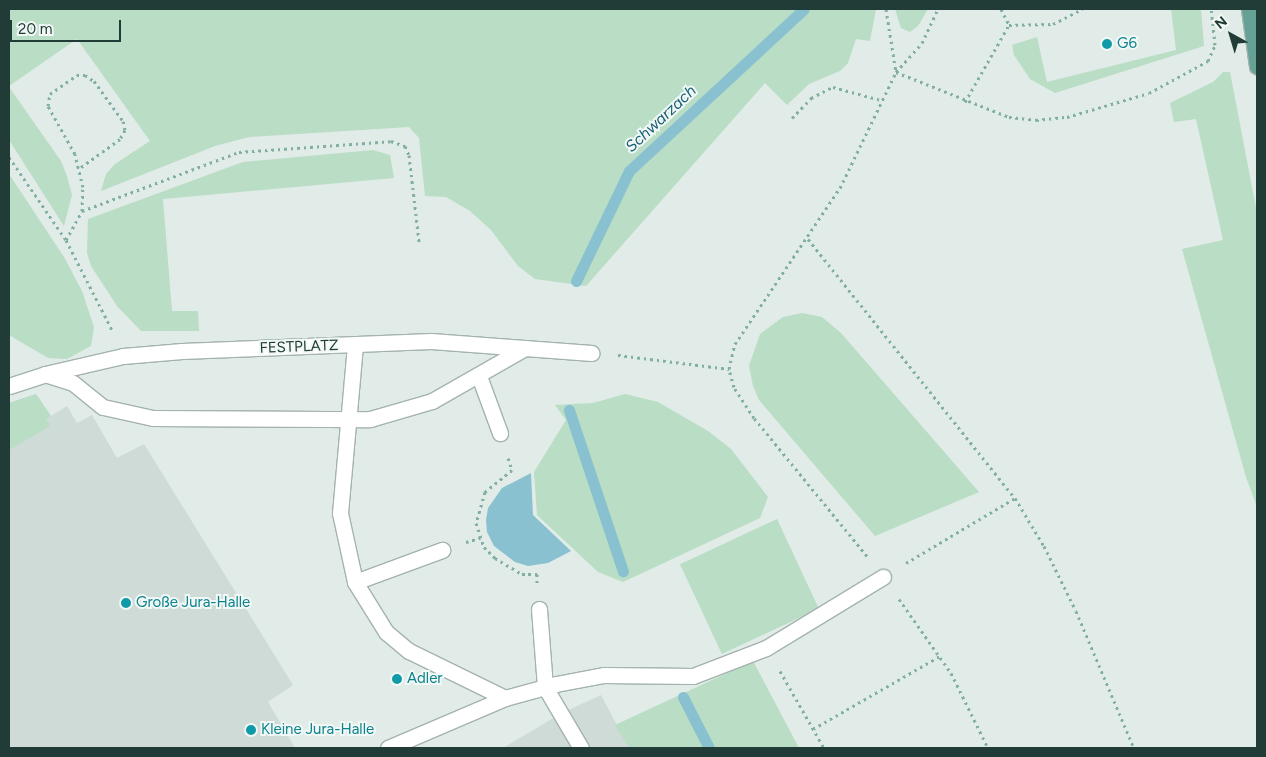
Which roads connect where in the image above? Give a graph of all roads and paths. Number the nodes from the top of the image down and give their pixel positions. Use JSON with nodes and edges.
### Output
{"nodes":[{"id":1,"x":886,"y":9,"type":"edge"},
{"id":2,"x":938,"y":9,"type":"edge"},
{"id":3,"x":1001,"y":9,"type":"edge"},
{"id":4,"x":1082,"y":9,"type":"edge"},
{"id":5,"x":1211,"y":9,"type":"edge"},
{"id":6,"x":1249,"y":9,"type":"edge"},
{"id":7,"x":1010,"y":25,"type":"junction"},
{"id":8,"x":1257,"y":66,"type":"edge"},
{"id":9,"x":896,"y":72,"type":"junction"},
{"id":10,"x":881,"y":100,"type":"junction"},
{"id":11,"x":965,"y":102,"type":"junction"},
{"id":12,"x":792,"y":118,"type":"dead end"},
{"id":13,"x":9,"y":159,"type":"edge"},
{"id":14,"x":80,"y":168,"type":"junction"},
{"id":15,"x":82,"y":211,"type":"junction"},
{"id":16,"x":808,"y":239,"type":"junction"},
{"id":17,"x":66,"y":240,"type":"junction"},
{"id":18,"x":419,"y":242,"type":"dead end"},
{"id":19,"x":355,"y":345,"type":"junction"},
{"id":20,"x":525,"y":348,"type":"junction"},
{"id":21,"x":592,"y":353,"type":"joint"},
{"id":22,"x":123,"y":356,"type":"junction"},
{"id":23,"x":729,"y":369,"type":"junction"},
{"id":24,"x":45,"y":374,"type":"junction"},
{"id":25,"x":479,"y":376,"type":"junction"},
{"id":26,"x":9,"y":386,"type":"edge"},
{"id":27,"x":347,"y":419,"type":"junction"},
{"id":28,"x":500,"y":433,"type":"dead end"},
{"id":29,"x":509,"y":459,"type":"dead end"},
{"id":30,"x":1014,"y":498,"type":"junction"},
{"id":31,"x":480,"y":538,"type":"junction"},
{"id":32,"x":470,"y":541,"type":"dead end"},
{"id":33,"x":442,"y":550,"type":"dead end"},
{"id":34,"x":883,"y":577,"type":"junction"},
{"id":35,"x":355,"y":582,"type":"junction"},
{"id":36,"x":537,"y":582,"type":"dead end"},
{"id":37,"x":539,"y":609,"type":"dead end"},
{"id":38,"x":766,"y":648,"type":"junction"},
{"id":39,"x":940,"y":656,"type":"junction"},
{"id":40,"x":545,"y":687,"type":"junction"},
{"id":41,"x":505,"y":698,"type":"junction"},
{"id":42,"x":814,"y":728,"type":"junction"},
{"id":43,"x":388,"y":748,"type":"edge"},
{"id":44,"x":581,"y":748,"type":"edge"},
{"id":45,"x":824,"y":748,"type":"edge"},
{"id":46,"x":988,"y":748,"type":"edge"},
{"id":47,"x":1134,"y":748,"type":"edge"}],
"edges":[{"from":1,"to":9,"type":"path"},
{"from":2,"to":9,"type":"path"},
{"from":3,"to":7,"type":"path"},
{"from":4,"to":7,"type":"path"},
{"from":5,"to":11,"type":"path"},
{"from":6,"to":8,"type":"main road"},
{"from":7,"to":11,"type":"path"},
{"from":9,"to":10,"type":"path"},
{"from":9,"to":11,"type":"path"},
{"from":10,"to":12,"type":"path"},
{"from":10,"to":16,"type":"path"},
{"from":13,"to":17,"type":"path"},
{"from":14,"to":14,"type":"path"},
{"from":14,"to":15,"type":"path"},
{"from":15,"to":17,"type":"path"},
{"from":15,"to":18,"type":"path"},
{"from":16,"to":23,"type":"path"},
{"from":16,"to":30,"type":"path"},
{"from":17,"to":22,"type":"path"},
{"from":19,"to":20,"type":"street","name":"FESTPLATZ"},
{"from":19,"to":22,"type":"street","name":"FESTPLATZ"},
{"from":19,"to":27,"type":"street"},
{"from":20,"to":21,"type":"street","name":"FESTPLATZ"},
{"from":20,"to":25,"type":"street"},
{"from":21,"to":23,"type":"path"},
{"from":22,"to":24,"type":"street","name":"FESTPLATZ"},
{"from":23,"to":34,"type":"path"},
{"from":24,"to":26,"type":"street","name":"FESTPLATZ"},
{"from":24,"to":27,"type":"street"},
{"from":25,"to":27,"type":"street"},
{"from":25,"to":28,"type":"street"},
{"from":27,"to":35,"type":"street"},
{"from":29,"to":31,"type":"path"},
{"from":30,"to":34,"type":"path"},
{"from":30,"to":47,"type":"path"},
{"from":31,"to":32,"type":"path"},
{"from":31,"to":36,"type":"path"},
{"from":33,"to":35,"type":"street"},
{"from":34,"to":38,"type":"street"},
{"from":34,"to":39,"type":"path"},
{"from":35,"to":41,"type":"street"},
{"from":37,"to":40,"type":"street"},
{"from":38,"to":40,"type":"street"},
{"from":38,"to":42,"type":"path"},
{"from":39,"to":42,"type":"path"},
{"from":39,"to":46,"type":"path"},
{"from":40,"to":41,"type":"street"},
{"from":40,"to":44,"type":"street"},
{"from":41,"to":43,"type":"street"},
{"from":42,"to":45,"type":"path"}]}
